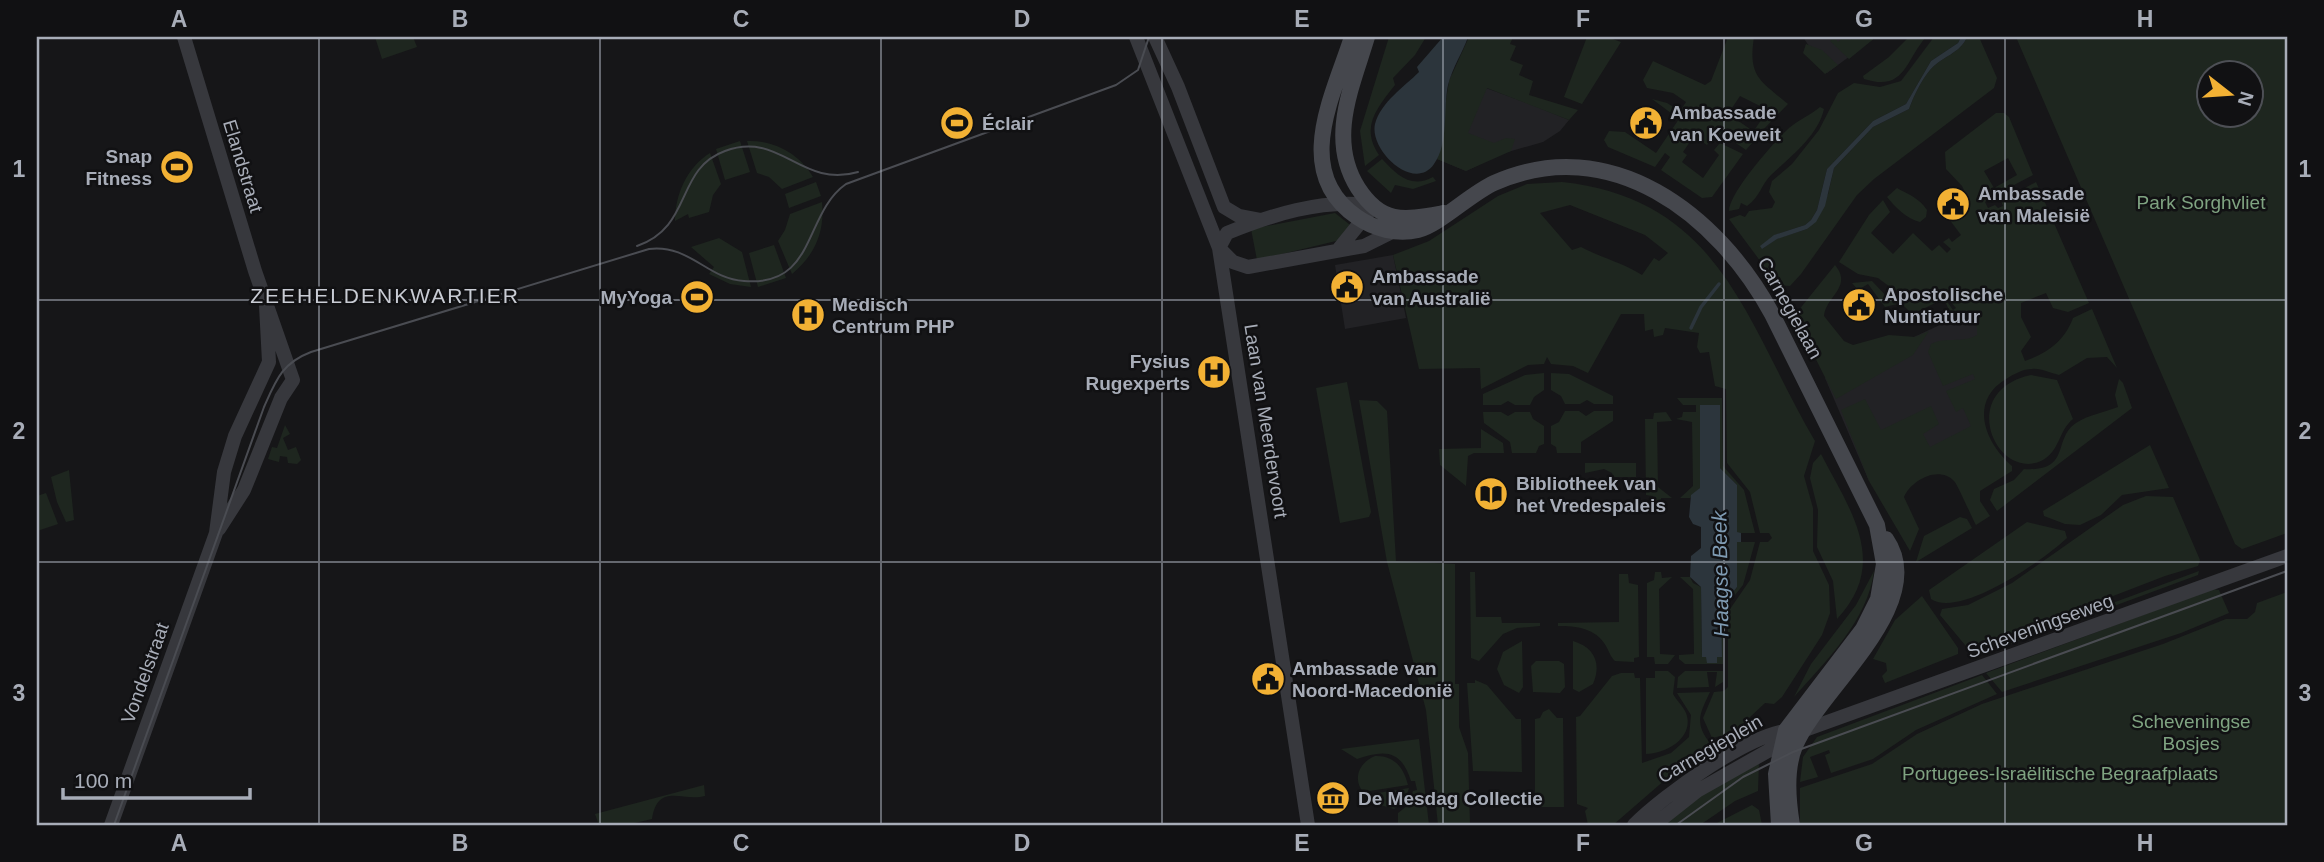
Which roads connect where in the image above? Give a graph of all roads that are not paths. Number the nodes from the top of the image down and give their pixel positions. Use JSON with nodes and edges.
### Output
{"nodes":[{"id":1,"x":184,"y":37,"type":"edge"},
{"id":2,"x":1136,"y":37,"type":"edge"},
{"id":3,"x":1155,"y":37,"type":"edge"},
{"id":4,"x":1352,"y":37,"type":"edge"},
{"id":5,"x":1367,"y":37,"type":"edge"},
{"id":6,"x":1341,"y":202,"type":"junction"},
{"id":7,"x":1368,"y":211,"type":"junction"},
{"id":8,"x":1446,"y":213,"type":"junction"},
{"id":9,"x":1260,"y":220,"type":"junction"},
{"id":10,"x":1394,"y":231,"type":"junction"},
{"id":11,"x":1219,"y":248,"type":"junction"},
{"id":12,"x":1338,"y":250,"type":"junction"},
{"id":13,"x":266,"y":306,"type":"junction"},
{"id":14,"x":270,"y":358,"type":"joint"},
{"id":15,"x":293,"y":380,"type":"joint"},
{"id":16,"x":1877,"y":525,"type":"junction"},
{"id":17,"x":216,"y":533,"type":"junction"},
{"id":18,"x":2287,"y":556,"type":"edge"},
{"id":19,"x":1805,"y":730,"type":"junction"},
{"id":20,"x":1784,"y":736,"type":"junction"},
{"id":21,"x":111,"y":825,"type":"edge"},
{"id":22,"x":1308,"y":825,"type":"edge"},
{"id":23,"x":1634,"y":825,"type":"edge"},
{"id":24,"x":1654,"y":825,"type":"edge"},
{"id":25,"x":1779,"y":825,"type":"edge"},
{"id":26,"x":1792,"y":825,"type":"edge"}],
"edges":[{"from":1,"to":13,"type":"street","name":"Elandstraat"},
{"from":2,"to":11,"type":"street","name":"Laan van Meerdervoort"},
{"from":3,"to":9,"type":"street"},
{"from":4,"to":6,"type":"main road","name":"Carnegielaan"},
{"from":5,"to":7,"type":"main road"},
{"from":6,"to":7,"type":"main road","name":"Carnegielaan"},
{"from":6,"to":9,"type":"street"},
{"from":7,"to":8,"type":"main road","name":"Carnegielaan"},
{"from":7,"to":10,"type":"main road","name":"Carnegielaan"},
{"from":7,"to":12,"type":"street"},
{"from":8,"to":10,"type":"main road","name":"Carnegielaan"},
{"from":8,"to":16,"type":"main road","name":"Carnegielaan"},
{"from":9,"to":11,"type":"street"},
{"from":10,"to":12,"type":"street","name":"Carnegielaan"},
{"from":11,"to":12,"type":"street","name":"Carnegielaan"},
{"from":11,"to":22,"type":"street","name":"Laan van Meerdervoort"},
{"from":13,"to":14,"type":"street","name":"Elandstraat"},
{"from":13,"to":15,"type":"street","name":"Elandstraat"},
{"from":14,"to":17,"type":"street","name":"Vondelstraat"},
{"from":15,"to":17,"type":"street","name":"Vondelstraat"},
{"from":16,"to":19,"type":"main road","name":"Carnegielaan"},
{"from":16,"to":20,"type":"main road","name":"Carnegielaan"},
{"from":17,"to":21,"type":"street","name":"Vondelstraat"},
{"from":18,"to":19,"type":"street","name":"Scheveningseweg"},
{"from":19,"to":20,"type":"street","name":"Carnegieplein"},
{"from":19,"to":26,"type":"main road","name":"Carnegielaan"},
{"from":20,"to":23,"type":"street","name":"Carnegieplein"},
{"from":20,"to":24,"type":"street","name":"Carnegieplein"},
{"from":20,"to":25,"type":"main road"}]}
